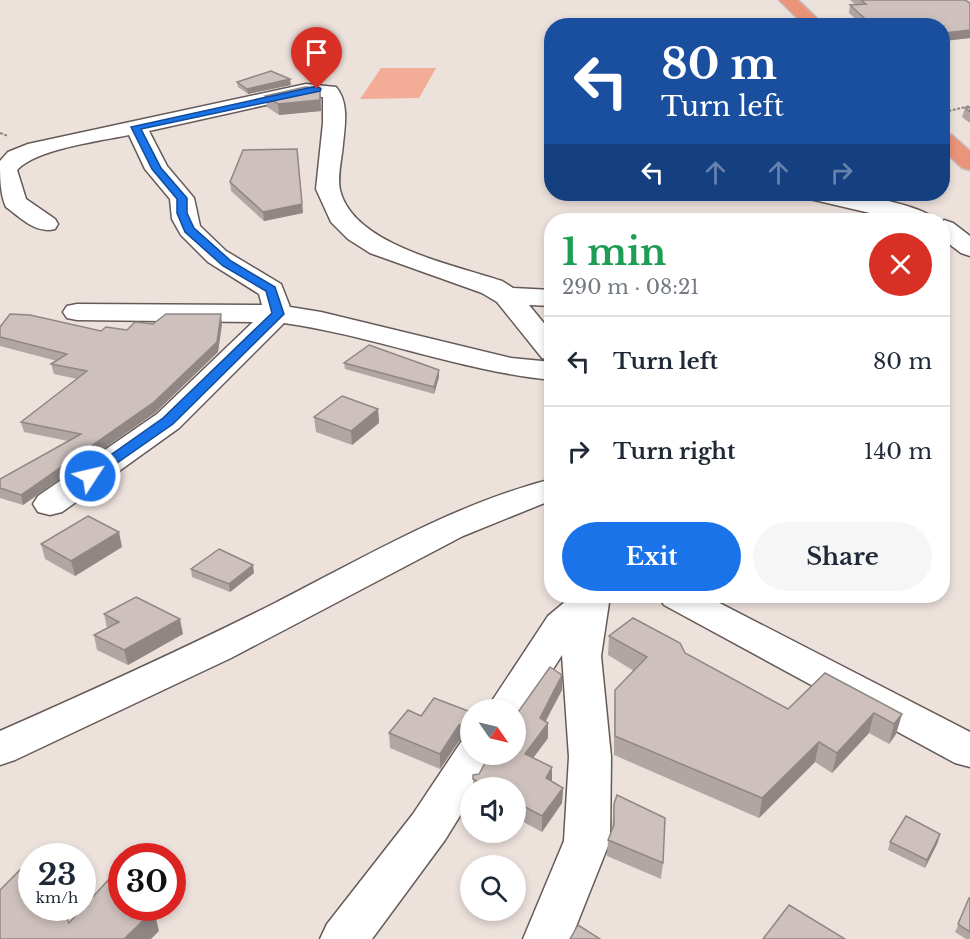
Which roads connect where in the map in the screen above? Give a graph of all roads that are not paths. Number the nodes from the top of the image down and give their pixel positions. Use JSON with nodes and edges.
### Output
{"nodes":[{"id":1,"x":788,"y":0,"type":"edge"},
{"id":2,"x":807,"y":18,"type":"edge"},
{"id":3,"x":136,"y":127,"type":"junction"},
{"id":4,"x":950,"y":145,"type":"edge"},
{"id":5,"x":970,"y":163,"type":"edge"},
{"id":6,"x":850,"y":201,"type":"edge"},
{"id":7,"x":902,"y":213,"type":"edge"},
{"id":8,"x":46,"y":224,"type":"dead end"},
{"id":9,"x":950,"y":233,"type":"edge"},
{"id":10,"x":970,"y":248,"type":"edge"},
{"id":11,"x":507,"y":296,"type":"junction"},
{"id":12,"x":544,"y":298,"type":"edge"},
{"id":13,"x":77,"y":312,"type":"dead end"},
{"id":14,"x":278,"y":314,"type":"junction"},
{"id":15,"x":544,"y":342,"type":"edge"},
{"id":16,"x":544,"y":370,"type":"edge"},
{"id":17,"x":544,"y":492,"type":"edge"},
{"id":18,"x":50,"y":504,"type":"dead end"},
{"id":19,"x":585,"y":603,"type":"edge"},
{"id":20,"x":590,"y":603,"type":"edge"},
{"id":21,"x":690,"y":603,"type":"edge"},
{"id":22,"x":513,"y":699,"type":"edge"},
{"id":23,"x":0,"y":748,"type":"edge"},
{"id":24,"x":970,"y":751,"type":"edge"},
{"id":25,"x":469,"y":765,"type":"edge"},
{"id":26,"x":344,"y":939,"type":"edge"},
{"id":27,"x":547,"y":939,"type":"edge"}],
"edges":[{"from":1,"to":2,"type":"highway"},
{"from":3,"to":8,"type":"street"},
{"from":3,"to":11,"type":"street"},
{"from":3,"to":14,"type":"street"},
{"from":4,"to":5,"type":"highway"},
{"from":6,"to":7,"type":"street"},
{"from":9,"to":10,"type":"street"},
{"from":11,"to":12,"type":"street"},
{"from":11,"to":15,"type":"street"},
{"from":13,"to":14,"type":"street"},
{"from":14,"to":16,"type":"street"},
{"from":14,"to":18,"type":"street"},
{"from":17,"to":23,"type":"street"},
{"from":19,"to":22,"type":"street"},
{"from":20,"to":27,"type":"street"},
{"from":21,"to":24,"type":"street"},
{"from":25,"to":26,"type":"street"}]}
